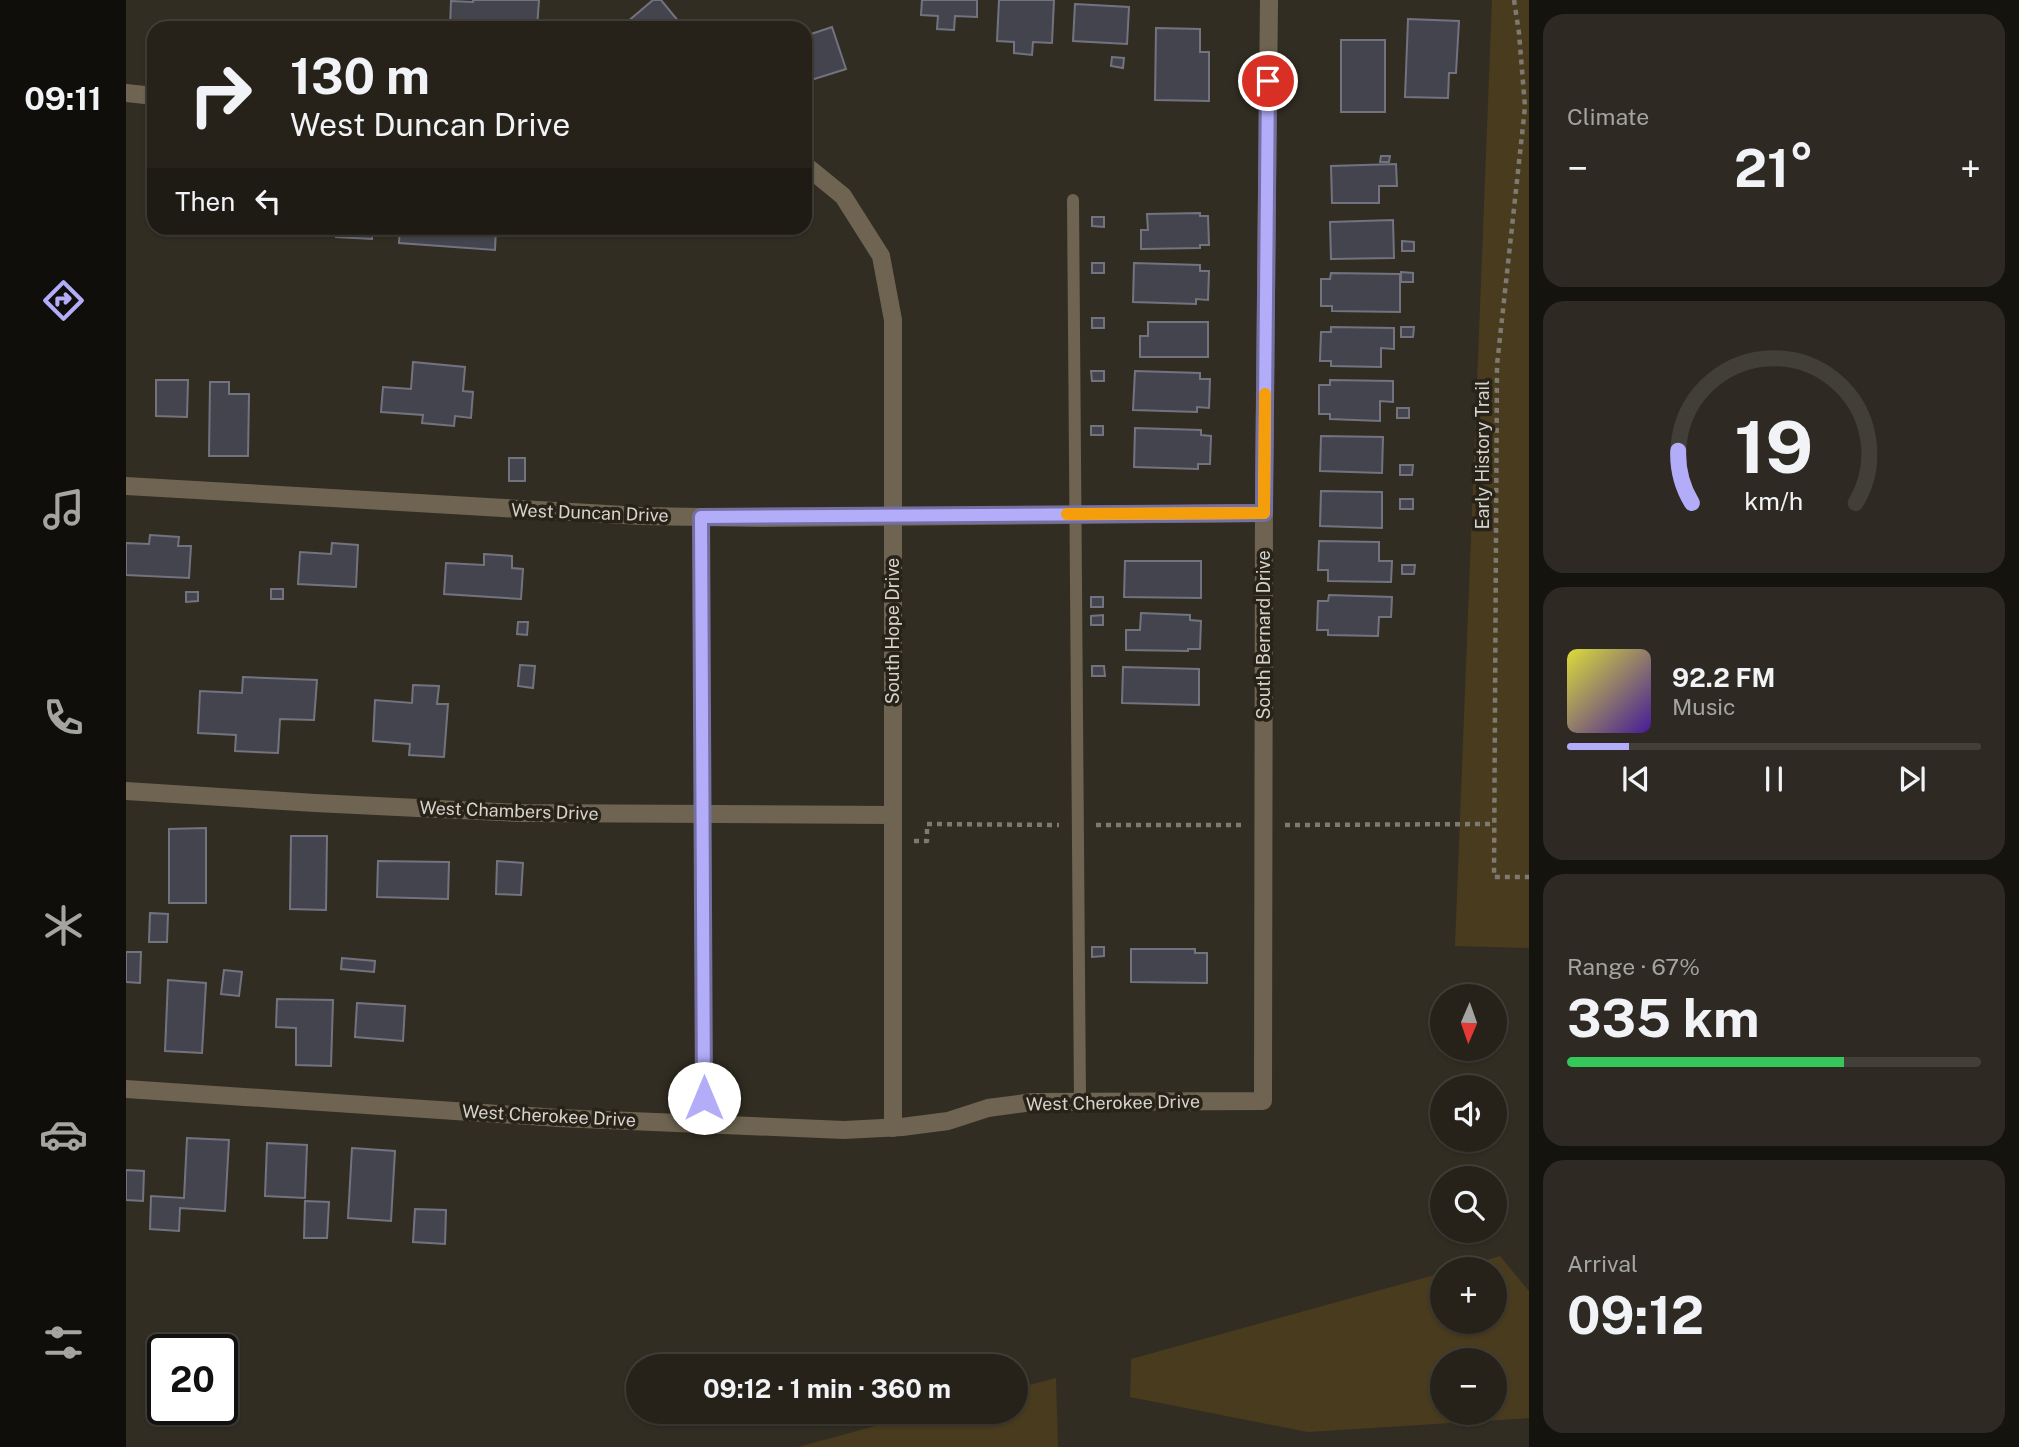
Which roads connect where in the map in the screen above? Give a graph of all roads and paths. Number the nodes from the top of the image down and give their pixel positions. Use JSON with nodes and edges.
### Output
{"nodes":[{"id":1,"x":1269,"y":0,"type":"edge"},
{"id":2,"x":1514,"y":0,"type":"edge"},
{"id":3,"x":126,"y":93,"type":"edge"},
{"id":4,"x":147,"y":95,"type":"edge"},
{"id":5,"x":812,"y":171,"type":"edge"},
{"id":6,"x":1073,"y":200,"type":"dead end"},
{"id":7,"x":126,"y":486,"type":"edge"},
{"id":8,"x":1264,"y":513,"type":"junction"},
{"id":9,"x":1075,"y":514,"type":"junction"},
{"id":10,"x":893,"y":516,"type":"junction"},
{"id":11,"x":701,"y":517,"type":"junction"},
{"id":12,"x":126,"y":791,"type":"edge"},
{"id":13,"x":703,"y":814,"type":"junction"},
{"id":14,"x":893,"y":815,"type":"junction"},
{"id":15,"x":1494,"y":824,"type":"junction"},
{"id":16,"x":1063,"y":825,"type":"dead end"},
{"id":17,"x":1090,"y":825,"type":"dead end"},
{"id":18,"x":1253,"y":825,"type":"dead end"},
{"id":19,"x":1282,"y":825,"type":"dead end"},
{"id":20,"x":893,"y":841,"type":"junction"},
{"id":21,"x":1529,"y":877,"type":"edge"},
{"id":22,"x":126,"y":1090,"type":"edge"},
{"id":23,"x":1080,"y":1101,"type":"junction"},
{"id":24,"x":1263,"y":1101,"type":"joint"},
{"id":25,"x":704,"y":1124,"type":"junction"},
{"id":26,"x":893,"y":1128,"type":"junction"}],
"edges":[{"from":1,"to":8,"type":"street","name":"South Bernard Drive"},
{"from":2,"to":15,"type":"path","name":"Early History Trail"},
{"from":3,"to":4,"type":"street"},
{"from":5,"to":10,"type":"street","name":"South Hope Drive"},
{"from":6,"to":9,"type":"lane"},
{"from":7,"to":11,"type":"street","name":"West Duncan Drive"},
{"from":8,"to":9,"type":"street","name":"West Duncan Drive"},
{"from":8,"to":24,"type":"street","name":"South Bernard Drive"},
{"from":9,"to":10,"type":"street","name":"West Duncan Drive"},
{"from":9,"to":23,"type":"lane"},
{"from":10,"to":11,"type":"street","name":"West Duncan Drive"},
{"from":10,"to":14,"type":"street","name":"South Hope Drive"},
{"from":11,"to":13,"type":"lane"},
{"from":12,"to":13,"type":"street","name":"West Chambers Drive"},
{"from":13,"to":14,"type":"street","name":"West Chambers Drive"},
{"from":13,"to":25,"type":"lane"},
{"from":14,"to":20,"type":"street","name":"South Hope Drive"},
{"from":15,"to":19,"type":"path"},
{"from":15,"to":21,"type":"path","name":"Early History Trail"},
{"from":16,"to":20,"type":"path"},
{"from":17,"to":18,"type":"path"},
{"from":20,"to":26,"type":"street","name":"South Hope Drive"},
{"from":22,"to":25,"type":"street","name":"West Cherokee Drive"},
{"from":23,"to":24,"type":"street","name":"West Cherokee Drive"},
{"from":23,"to":26,"type":"street","name":"West Cherokee Drive"},
{"from":25,"to":26,"type":"street","name":"West Cherokee Drive"}]}
